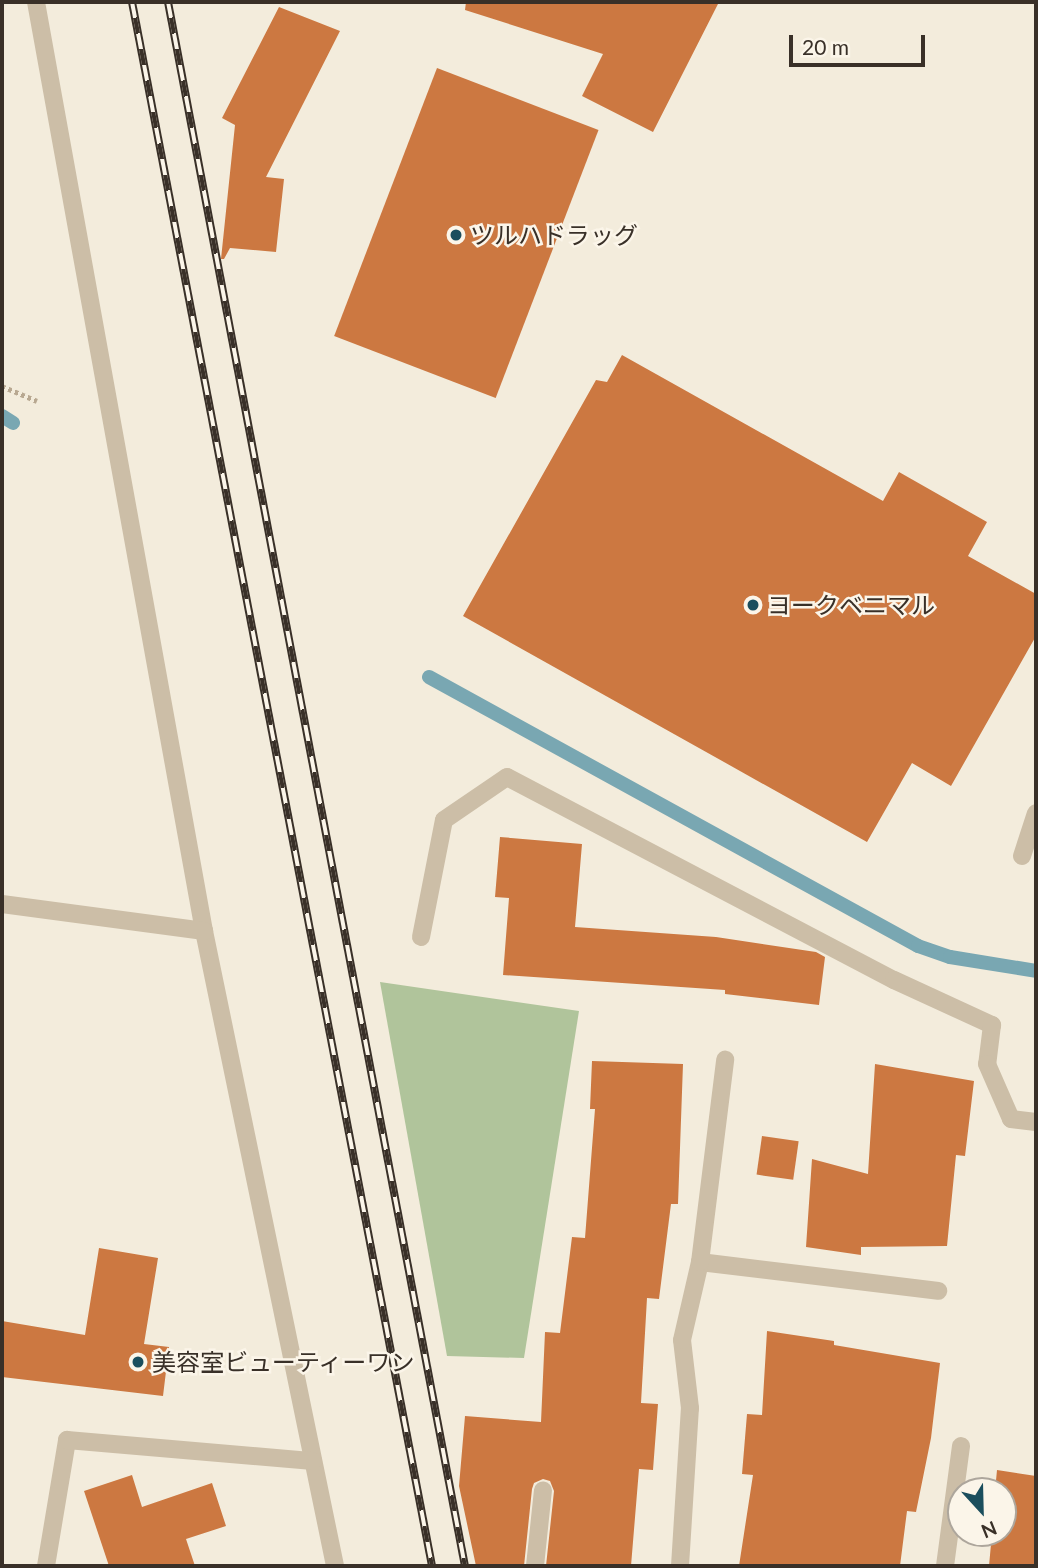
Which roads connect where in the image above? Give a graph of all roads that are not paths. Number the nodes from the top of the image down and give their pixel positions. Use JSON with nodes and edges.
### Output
{"nodes":[{"id":1,"x":36,"y":2,"type":"edge"},
{"id":2,"x":1036,"y":813,"type":"edge"},
{"id":3,"x":1022,"y":856,"type":"dead end"},
{"id":4,"x":2,"y":904,"type":"edge"},
{"id":5,"x":204,"y":931,"type":"junction"},
{"id":6,"x":421,"y":937,"type":"dead end"},
{"id":7,"x":725,"y":1060,"type":"dead end"},
{"id":8,"x":1036,"y":1122,"type":"edge"},
{"id":9,"x":700,"y":1262,"type":"junction"},
{"id":10,"x":938,"y":1291,"type":"dead end"},
{"id":11,"x":961,"y":1446,"type":"dead end"},
{"id":12,"x":313,"y":1461,"type":"junction"},
{"id":13,"x":543,"y":1490,"type":"dead end"},
{"id":14,"x":46,"y":1566,"type":"edge"},
{"id":15,"x":335,"y":1566,"type":"edge"},
{"id":16,"x":535,"y":1566,"type":"edge"},
{"id":17,"x":680,"y":1566,"type":"edge"},
{"id":18,"x":945,"y":1566,"type":"edge"}],
"edges":[{"from":1,"to":5,"type":"street"},
{"from":2,"to":3,"type":"street"},
{"from":4,"to":5,"type":"street"},
{"from":5,"to":12,"type":"street"},
{"from":6,"to":8,"type":"street"},
{"from":7,"to":9,"type":"street"},
{"from":9,"to":10,"type":"street"},
{"from":9,"to":17,"type":"street"},
{"from":11,"to":18,"type":"street"},
{"from":12,"to":14,"type":"street"},
{"from":12,"to":15,"type":"street"},
{"from":13,"to":16,"type":"street"}]}
